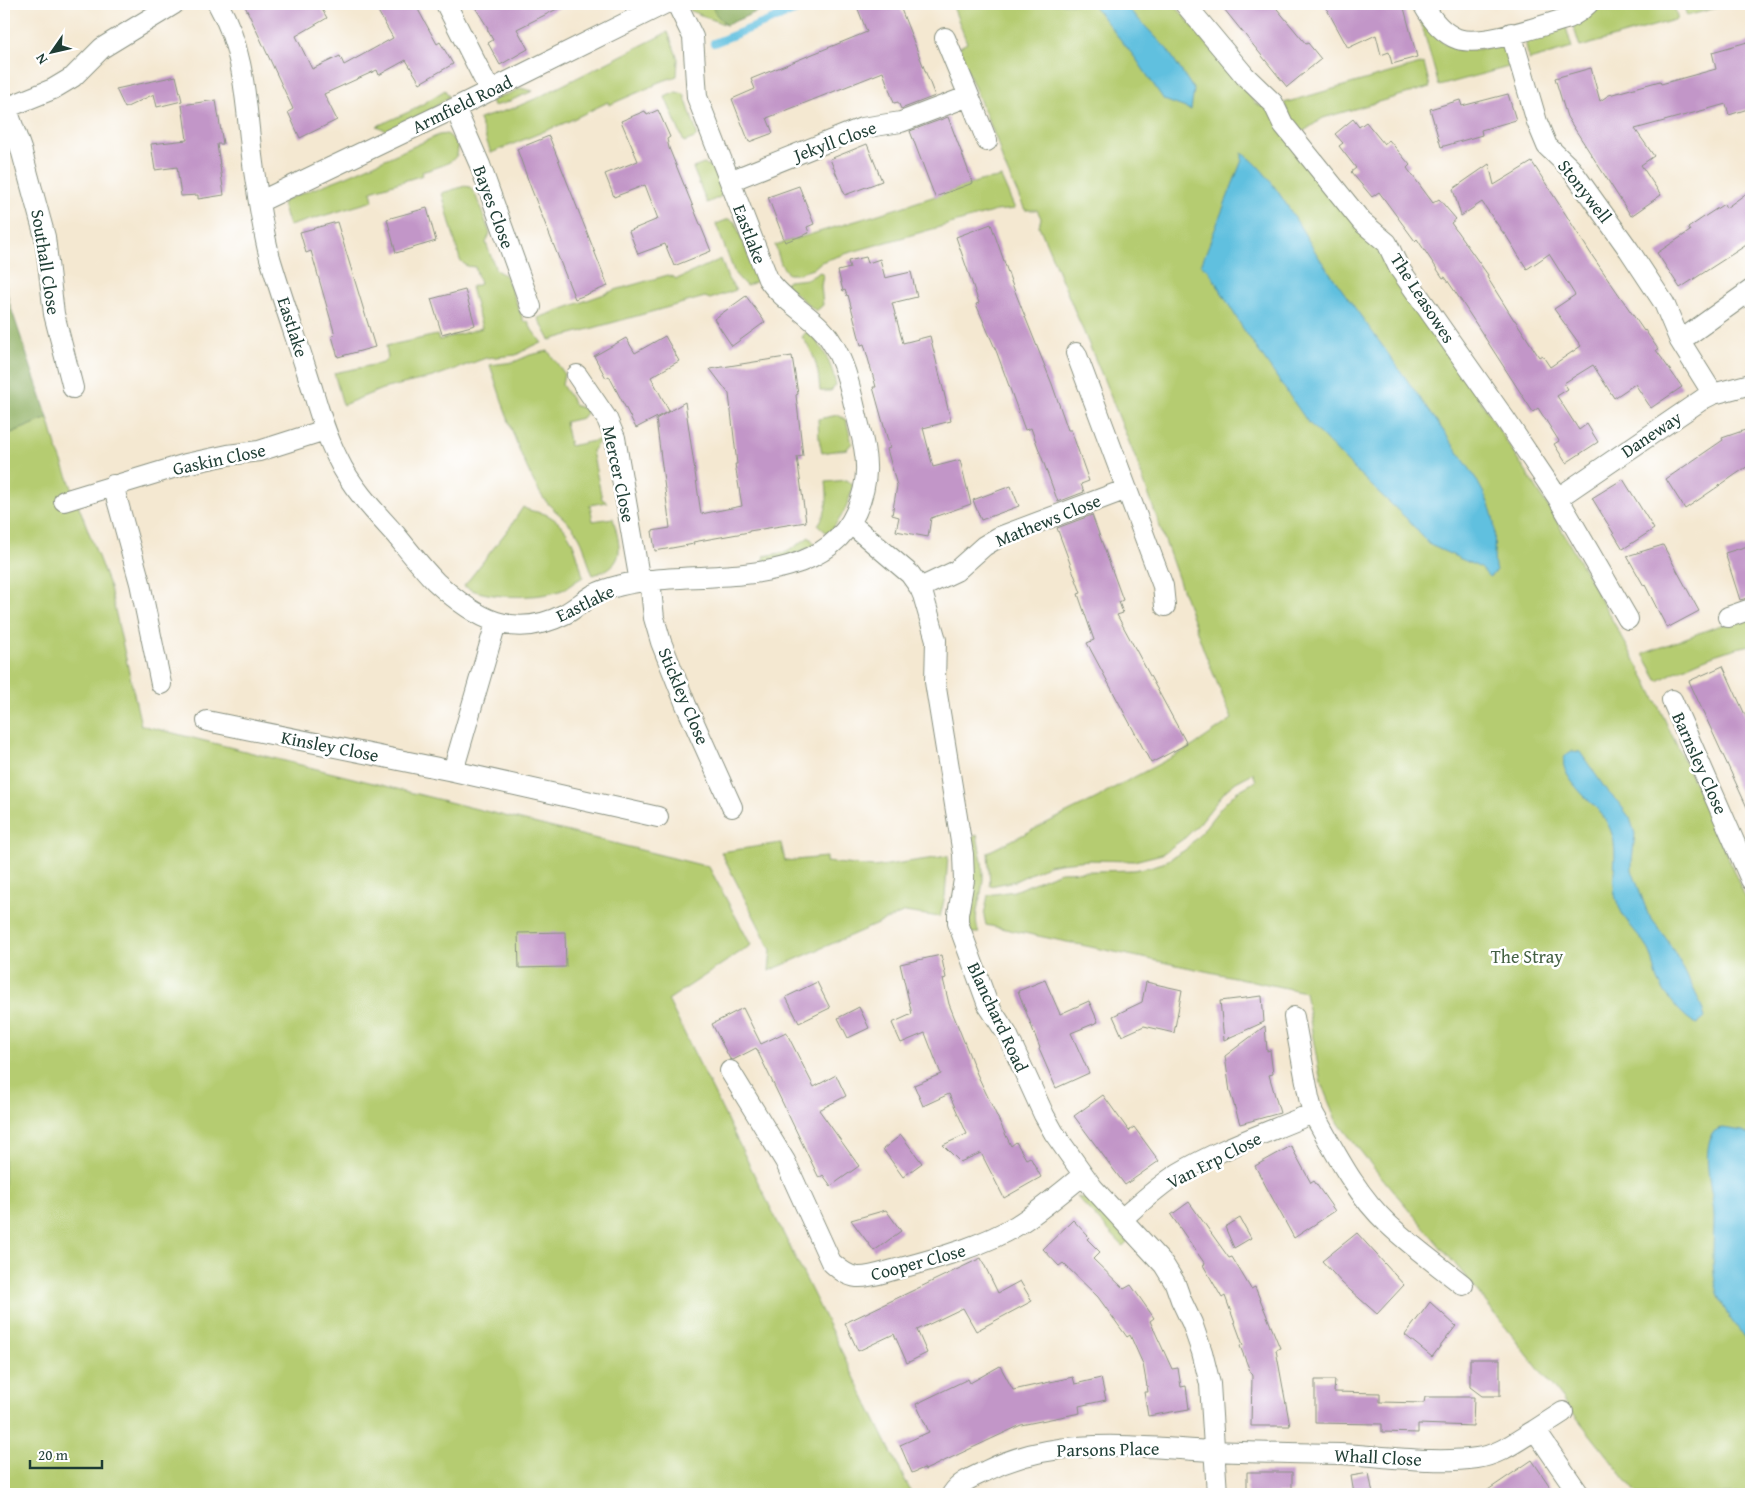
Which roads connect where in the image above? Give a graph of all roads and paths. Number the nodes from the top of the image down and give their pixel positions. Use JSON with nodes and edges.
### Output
{"nodes":[{"id":1,"x":174,"y":4,"type":"edge"},
{"id":2,"x":218,"y":4,"type":"edge"},
{"id":3,"x":446,"y":4,"type":"edge"},
{"id":4,"x":664,"y":4,"type":"edge"},
{"id":5,"x":677,"y":4,"type":"edge"},
{"id":6,"x":1185,"y":4,"type":"edge"},
{"id":7,"x":1423,"y":4,"type":"edge"},
{"id":8,"x":1588,"y":4,"type":"edge"},
{"id":9,"x":1511,"y":33,"type":"junction"},
{"id":10,"x":945,"y":38,"type":"dead end"},
{"id":11,"x":490,"y":90,"type":"junction"},
{"id":12,"x":969,"y":96,"type":"junction"},
{"id":13,"x":5,"y":105,"type":"edge"},
{"id":14,"x":455,"y":108,"type":"junction"},
{"id":15,"x":988,"y":141,"type":"dead end"},
{"id":16,"x":730,"y":181,"type":"junction"},
{"id":17,"x":260,"y":202,"type":"junction"},
{"id":18,"x":1751,"y":290,"type":"edge"},
{"id":19,"x":531,"y":307,"type":"dead end"},
{"id":20,"x":1680,"y":341,"type":"junction"},
{"id":21,"x":1076,"y":352,"type":"dead end"},
{"id":22,"x":577,"y":375,"type":"dead end"},
{"id":23,"x":1751,"y":384,"type":"edge"},
{"id":24,"x":73,"y":388,"type":"dead end"},
{"id":25,"x":1713,"y":394,"type":"junction"},
{"id":26,"x":325,"y":430,"type":"junction"},
{"id":27,"x":113,"y":485,"type":"junction"},
{"id":28,"x":1127,"y":489,"type":"junction"},
{"id":29,"x":1558,"y":498,"type":"junction"},
{"id":30,"x":64,"y":501,"type":"dead end"},
{"id":31,"x":850,"y":523,"type":"junction"},
{"id":32,"x":645,"y":581,"type":"junction"},
{"id":33,"x":920,"y":588,"type":"junction"},
{"id":34,"x":1165,"y":606,"type":"dead end"},
{"id":35,"x":1751,"y":609,"type":"edge"},
{"id":36,"x":1728,"y":617,"type":"dead end"},
{"id":37,"x":1628,"y":619,"type":"dead end"},
{"id":38,"x":496,"y":623,"type":"junction"},
{"id":39,"x":161,"y":684,"type":"dead end"},
{"id":40,"x":1672,"y":700,"type":"dead end"},
{"id":41,"x":207,"y":721,"type":"dead end"},
{"id":42,"x":453,"y":771,"type":"junction"},
{"id":43,"x":732,"y":807,"type":"dead end"},
{"id":44,"x":658,"y":817,"type":"dead end"},
{"id":45,"x":1751,"y":880,"type":"edge"},
{"id":46,"x":1294,"y":1017,"type":"dead end"},
{"id":47,"x":730,"y":1071,"type":"dead end"},
{"id":48,"x":1314,"y":1113,"type":"junction"},
{"id":49,"x":1083,"y":1175,"type":"junction"},
{"id":50,"x":1122,"y":1219,"type":"junction"},
{"id":51,"x":1463,"y":1285,"type":"dead end"},
{"id":52,"x":1563,"y":1412,"type":"dead end"},
{"id":53,"x":1535,"y":1430,"type":"junction"},
{"id":54,"x":1215,"y":1451,"type":"junction"},
{"id":55,"x":952,"y":1494,"type":"edge"},
{"id":56,"x":1217,"y":1494,"type":"edge"},
{"id":57,"x":1579,"y":1494,"type":"edge"}],
"edges":[{"from":1,"to":13,"type":"street","name":"Southall Close"},
{"from":2,"to":17,"type":"street","name":"Eastlake"},
{"from":3,"to":11,"type":"street"},
{"from":4,"to":11,"type":"street","name":"Armfield Road"},
{"from":5,"to":16,"type":"street","name":"Eastlake"},
{"from":6,"to":29,"type":"street","name":"The Leasowes"},
{"from":7,"to":9,"type":"street"},
{"from":8,"to":9,"type":"street"},
{"from":9,"to":20,"type":"street","name":"Stonywell"},
{"from":10,"to":12,"type":"street"},
{"from":11,"to":14,"type":"street","name":"Armfield Road"},
{"from":12,"to":15,"type":"street"},
{"from":12,"to":16,"type":"street","name":"Jekyll Close"},
{"from":13,"to":24,"type":"street","name":"Southall Close"},
{"from":14,"to":17,"type":"street","name":"Armfield Road"},
{"from":14,"to":19,"type":"street","name":"Bayes Close"},
{"from":16,"to":31,"type":"street","name":"Eastlake"},
{"from":17,"to":26,"type":"street","name":"Eastlake"},
{"from":18,"to":20,"type":"street"},
{"from":20,"to":25,"type":"street","name":"Stonywell"},
{"from":21,"to":28,"type":"street"},
{"from":22,"to":32,"type":"street","name":"Mercer Close"},
{"from":23,"to":25,"type":"street","name":"Daneway"},
{"from":25,"to":29,"type":"street","name":"Daneway"},
{"from":26,"to":27,"type":"street","name":"Gaskin Close"},
{"from":26,"to":38,"type":"street","name":"Eastlake"},
{"from":27,"to":30,"type":"street","name":"Gaskin Close"},
{"from":27,"to":39,"type":"street"},
{"from":28,"to":33,"type":"street","name":"Mathews Close"},
{"from":28,"to":34,"type":"street"},
{"from":29,"to":37,"type":"street","name":"The Leasowes"},
{"from":31,"to":32,"type":"street","name":"Eastlake"},
{"from":31,"to":33,"type":"street","name":"Blanchard Road"},
{"from":32,"to":38,"type":"street","name":"Eastlake"},
{"from":32,"to":43,"type":"street","name":"Stickley Close"},
{"from":33,"to":49,"type":"street","name":"Blanchard Road"},
{"from":35,"to":36,"type":"street"},
{"from":38,"to":42,"type":"street"},
{"from":40,"to":45,"type":"street","name":"Barnsley Close"},
{"from":41,"to":42,"type":"street","name":"Kinsley Close"},
{"from":42,"to":44,"type":"street","name":"Kinsley Close"},
{"from":46,"to":48,"type":"street"},
{"from":47,"to":49,"type":"street","name":"Cooper Close"},
{"from":48,"to":50,"type":"street","name":"Van Erp Close"},
{"from":48,"to":51,"type":"street"},
{"from":49,"to":50,"type":"street","name":"Blanchard Road"},
{"from":50,"to":54,"type":"street","name":"Blanchard Road"},
{"from":52,"to":53,"type":"street","name":"Whall Close"},
{"from":53,"to":54,"type":"street","name":"Whall Close"},
{"from":53,"to":57,"type":"street"},
{"from":54,"to":55,"type":"street","name":"Parsons Place"},
{"from":54,"to":56,"type":"street","name":"Blanchard Road"}]}
